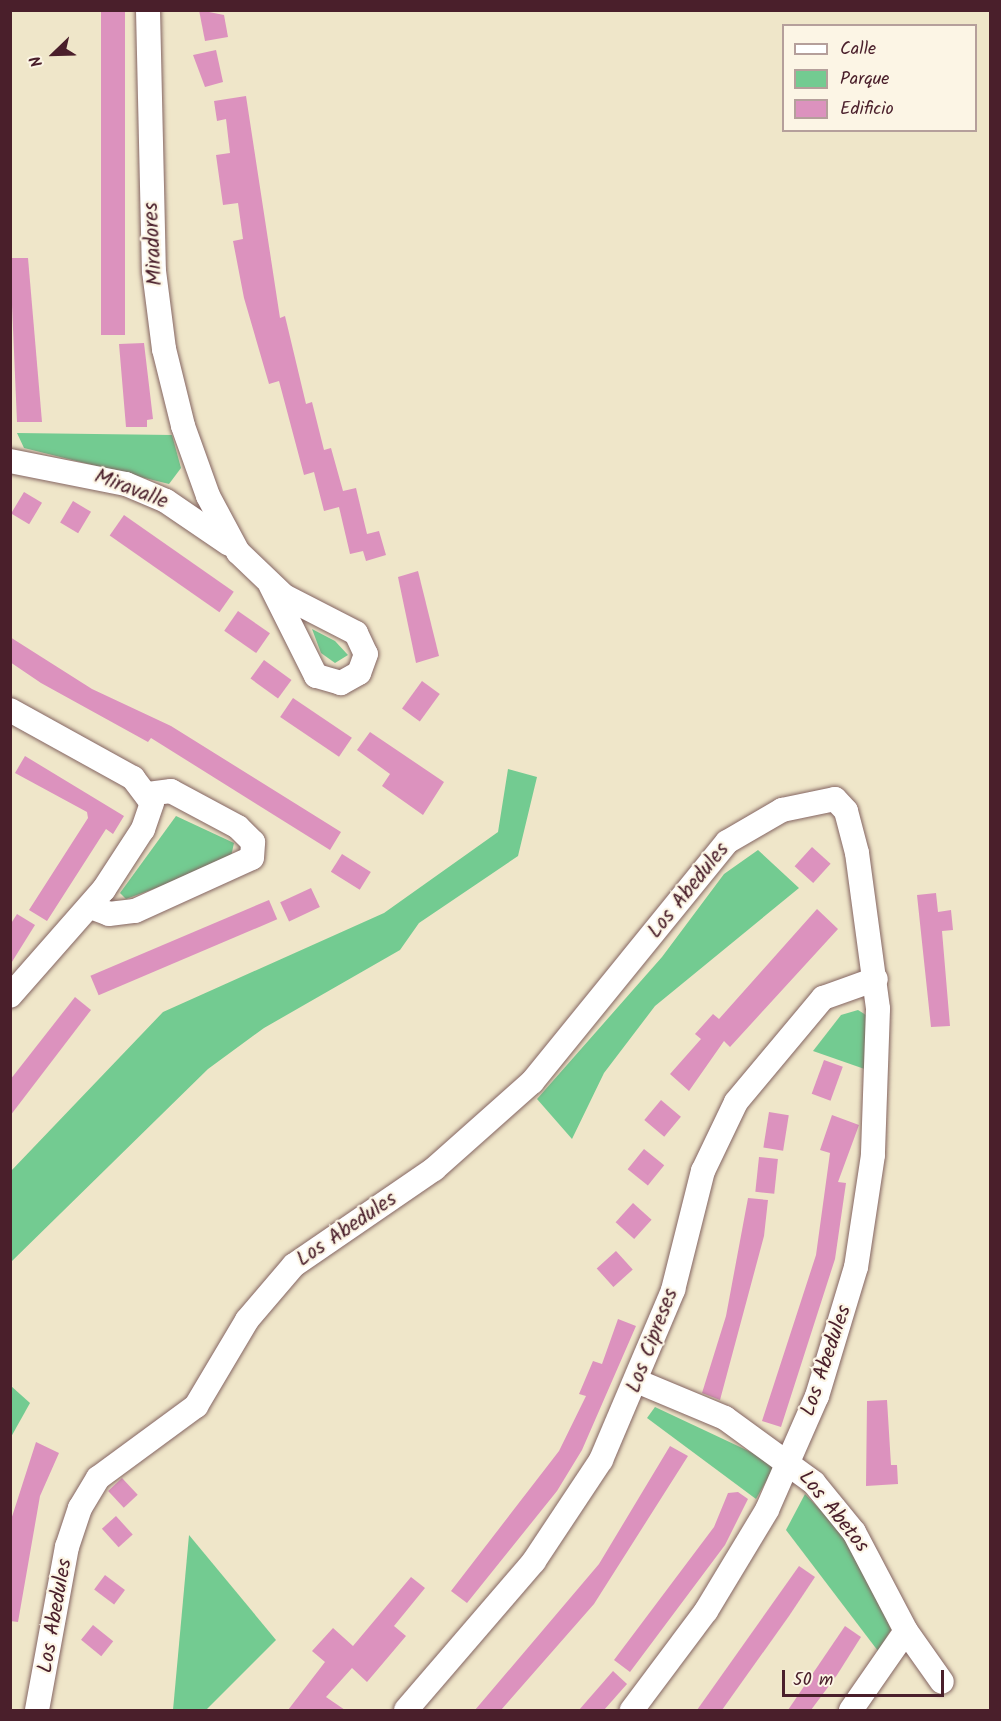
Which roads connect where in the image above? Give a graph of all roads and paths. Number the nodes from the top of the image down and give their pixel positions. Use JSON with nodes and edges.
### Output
{"nodes":[{"id":1,"x":148,"y":10,"type":"edge"},
{"id":2,"x":10,"y":461,"type":"edge"},
{"id":3,"x":199,"y":473,"type":"junction"},
{"id":4,"x":166,"y":501,"type":"junction"},
{"id":5,"x":238,"y":552,"type":"junction"},
{"id":6,"x":271,"y":586,"type":"dead end"},
{"id":7,"x":11,"y":712,"type":"edge"},
{"id":8,"x":148,"y":794,"type":"junction"},
{"id":9,"x":91,"y":906,"type":"junction"},
{"id":10,"x":876,"y":979,"type":"junction"},
{"id":11,"x":10,"y":996,"type":"edge"},
{"id":12,"x":639,"y":1382,"type":"junction"},
{"id":13,"x":791,"y":1461,"type":"junction"},
{"id":14,"x":906,"y":1631,"type":"junction"},
{"id":15,"x":942,"y":1682,"type":"dead end"},
{"id":16,"x":37,"y":1710,"type":"edge"},
{"id":17,"x":406,"y":1710,"type":"edge"},
{"id":18,"x":632,"y":1710,"type":"edge"},
{"id":19,"x":851,"y":1710,"type":"edge"}],
"edges":[{"from":1,"to":3,"type":"street","name":"Miradores"},
{"from":2,"to":4,"type":"street","name":"Miravalle"},
{"from":3,"to":4,"type":"street"},
{"from":3,"to":5,"type":"street","name":"Miradores"},
{"from":4,"to":5,"type":"street","name":"Miravalle"},
{"from":5,"to":6,"type":"street","name":"Miradores"},
{"from":7,"to":8,"type":"street"},
{"from":8,"to":9,"type":"street"},
{"from":8,"to":9,"type":"street"},
{"from":9,"to":11,"type":"street"},
{"from":10,"to":12,"type":"street","name":"Los Cipreses"},
{"from":10,"to":13,"type":"street","name":"Los Abedules"},
{"from":10,"to":16,"type":"street","name":"Los Abedules"},
{"from":12,"to":13,"type":"street","name":"Los Abetos"},
{"from":12,"to":17,"type":"street","name":"Los Cipreses"},
{"from":13,"to":14,"type":"street","name":"Los Abetos"},
{"from":13,"to":18,"type":"street","name":"Los Abedules"},
{"from":14,"to":15,"type":"street","name":"Los Abetos"},
{"from":14,"to":19,"type":"street"}]}
